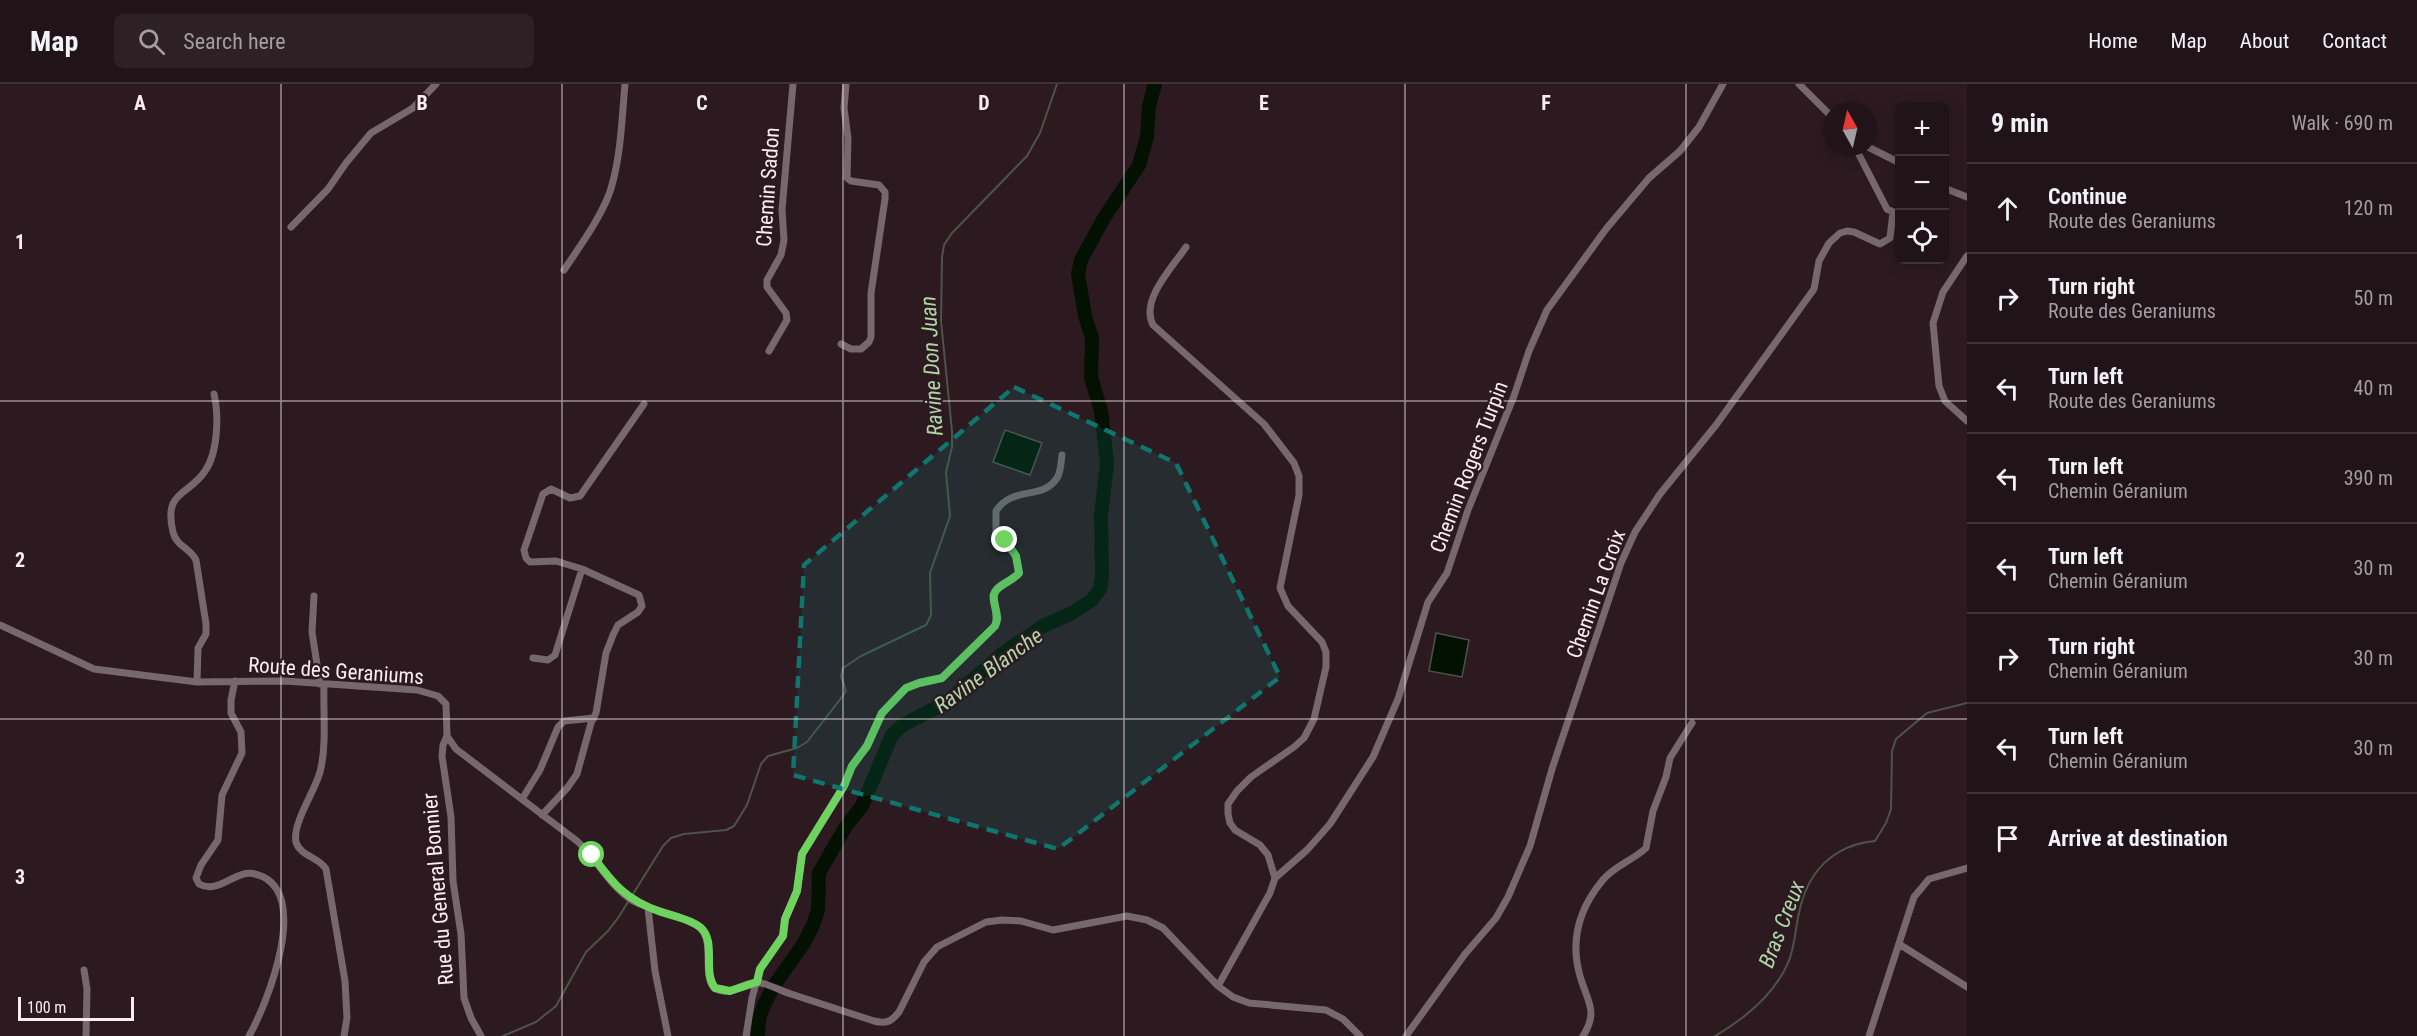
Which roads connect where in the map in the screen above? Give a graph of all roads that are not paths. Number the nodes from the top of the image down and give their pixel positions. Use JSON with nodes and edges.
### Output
{"nodes":[{"id":1,"x":436,"y":84,"type":"edge"},
{"id":2,"x":625,"y":84,"type":"edge"},
{"id":3,"x":793,"y":84,"type":"edge"},
{"id":4,"x":846,"y":84,"type":"edge"},
{"id":5,"x":1723,"y":84,"type":"edge"},
{"id":6,"x":1799,"y":84,"type":"edge"},
{"id":7,"x":1823,"y":108,"type":"edge"},
{"id":8,"x":1877,"y":152,"type":"edge"},
{"id":9,"x":1860,"y":156,"type":"edge"},
{"id":10,"x":1895,"y":161,"type":"edge"},
{"id":11,"x":1949,"y":190,"type":"edge"},
{"id":12,"x":1967,"y":197,"type":"edge"},
{"id":13,"x":1895,"y":210,"type":"edge"},
{"id":14,"x":1895,"y":216,"type":"edge"},
{"id":15,"x":291,"y":227,"type":"dead end"},
{"id":16,"x":1186,"y":247,"type":"dead end"},
{"id":17,"x":1967,"y":256,"type":"edge"},
{"id":18,"x":564,"y":270,"type":"dead end"},
{"id":19,"x":841,"y":344,"type":"dead end"},
{"id":20,"x":770,"y":351,"type":"dead end"},
{"id":21,"x":214,"y":394,"type":"dead end"},
{"id":22,"x":644,"y":404,"type":"dead end"},
{"id":23,"x":1967,"y":421,"type":"edge"},
{"id":24,"x":1062,"y":455,"type":"dead end"},
{"id":25,"x":582,"y":569,"type":"junction"},
{"id":26,"x":314,"y":596,"type":"dead end"},
{"id":27,"x":0,"y":625,"type":"edge"},
{"id":28,"x":532,"y":658,"type":"dead end"},
{"id":29,"x":235,"y":681,"type":"junction"},
{"id":30,"x":197,"y":682,"type":"junction"},
{"id":31,"x":322,"y":684,"type":"junction"},
{"id":32,"x":594,"y":718,"type":"junction"},
{"id":33,"x":1692,"y":723,"type":"dead end"},
{"id":34,"x":447,"y":736,"type":"junction"},
{"id":35,"x":522,"y":799,"type":"junction"},
{"id":36,"x":542,"y":814,"type":"junction"},
{"id":37,"x":1967,"y":868,"type":"edge"},
{"id":38,"x":1275,"y":878,"type":"junction"},
{"id":39,"x":648,"y":908,"type":"junction"},
{"id":40,"x":1899,"y":944,"type":"junction"},
{"id":41,"x":84,"y":970,"type":"dead end"},
{"id":42,"x":757,"y":982,"type":"junction"},
{"id":43,"x":1218,"y":986,"type":"junction"},
{"id":44,"x":1967,"y":987,"type":"edge"},
{"id":45,"x":86,"y":1036,"type":"edge"},
{"id":46,"x":249,"y":1036,"type":"edge"},
{"id":47,"x":344,"y":1036,"type":"edge"},
{"id":48,"x":481,"y":1036,"type":"edge"},
{"id":49,"x":668,"y":1036,"type":"edge"},
{"id":50,"x":746,"y":1036,"type":"edge"},
{"id":51,"x":1360,"y":1036,"type":"edge"},
{"id":52,"x":1406,"y":1036,"type":"edge"},
{"id":53,"x":1583,"y":1036,"type":"edge"},
{"id":54,"x":1869,"y":1036,"type":"edge"}],
"edges":[{"from":1,"to":15,"type":"street"},
{"from":2,"to":18,"type":"street"},
{"from":3,"to":20,"type":"street","name":"Chemin Sadon"},
{"from":4,"to":19,"type":"street"},
{"from":5,"to":38,"type":"street","name":"Chemin Rogers Turpin"},
{"from":6,"to":7,"type":"street"},
{"from":8,"to":10,"type":"street"},
{"from":9,"to":13,"type":"street","name":"Chemin La Croix"},
{"from":11,"to":12,"type":"street"},
{"from":14,"to":52,"type":"street","name":"Chemin La Croix"},
{"from":16,"to":38,"type":"street"},
{"from":17,"to":23,"type":"street"},
{"from":21,"to":30,"type":"street"},
{"from":22,"to":25,"type":"street"},
{"from":24,"to":42,"type":"street"},
{"from":25,"to":28,"type":"street"},
{"from":25,"to":32,"type":"street"},
{"from":26,"to":31,"type":"street"},
{"from":27,"to":30,"type":"street","name":"Route des Geraniums"},
{"from":29,"to":30,"type":"street","name":"Route des Geraniums"},
{"from":29,"to":31,"type":"street","name":"Route des Geraniums"},
{"from":29,"to":46,"type":"street"},
{"from":31,"to":34,"type":"street","name":"Route des Geraniums"},
{"from":31,"to":47,"type":"street"},
{"from":32,"to":35,"type":"street"},
{"from":32,"to":36,"type":"street"},
{"from":33,"to":53,"type":"street"},
{"from":34,"to":35,"type":"street"},
{"from":34,"to":48,"type":"street","name":"Rue du General Bonnier"},
{"from":35,"to":36,"type":"street"},
{"from":36,"to":39,"type":"street"},
{"from":37,"to":40,"type":"street"},
{"from":38,"to":43,"type":"street"},
{"from":39,"to":42,"type":"street"},
{"from":39,"to":49,"type":"street"},
{"from":40,"to":44,"type":"street"},
{"from":40,"to":54,"type":"street"},
{"from":41,"to":45,"type":"street"},
{"from":42,"to":43,"type":"street"},
{"from":42,"to":50,"type":"street"},
{"from":43,"to":51,"type":"street"}]}
